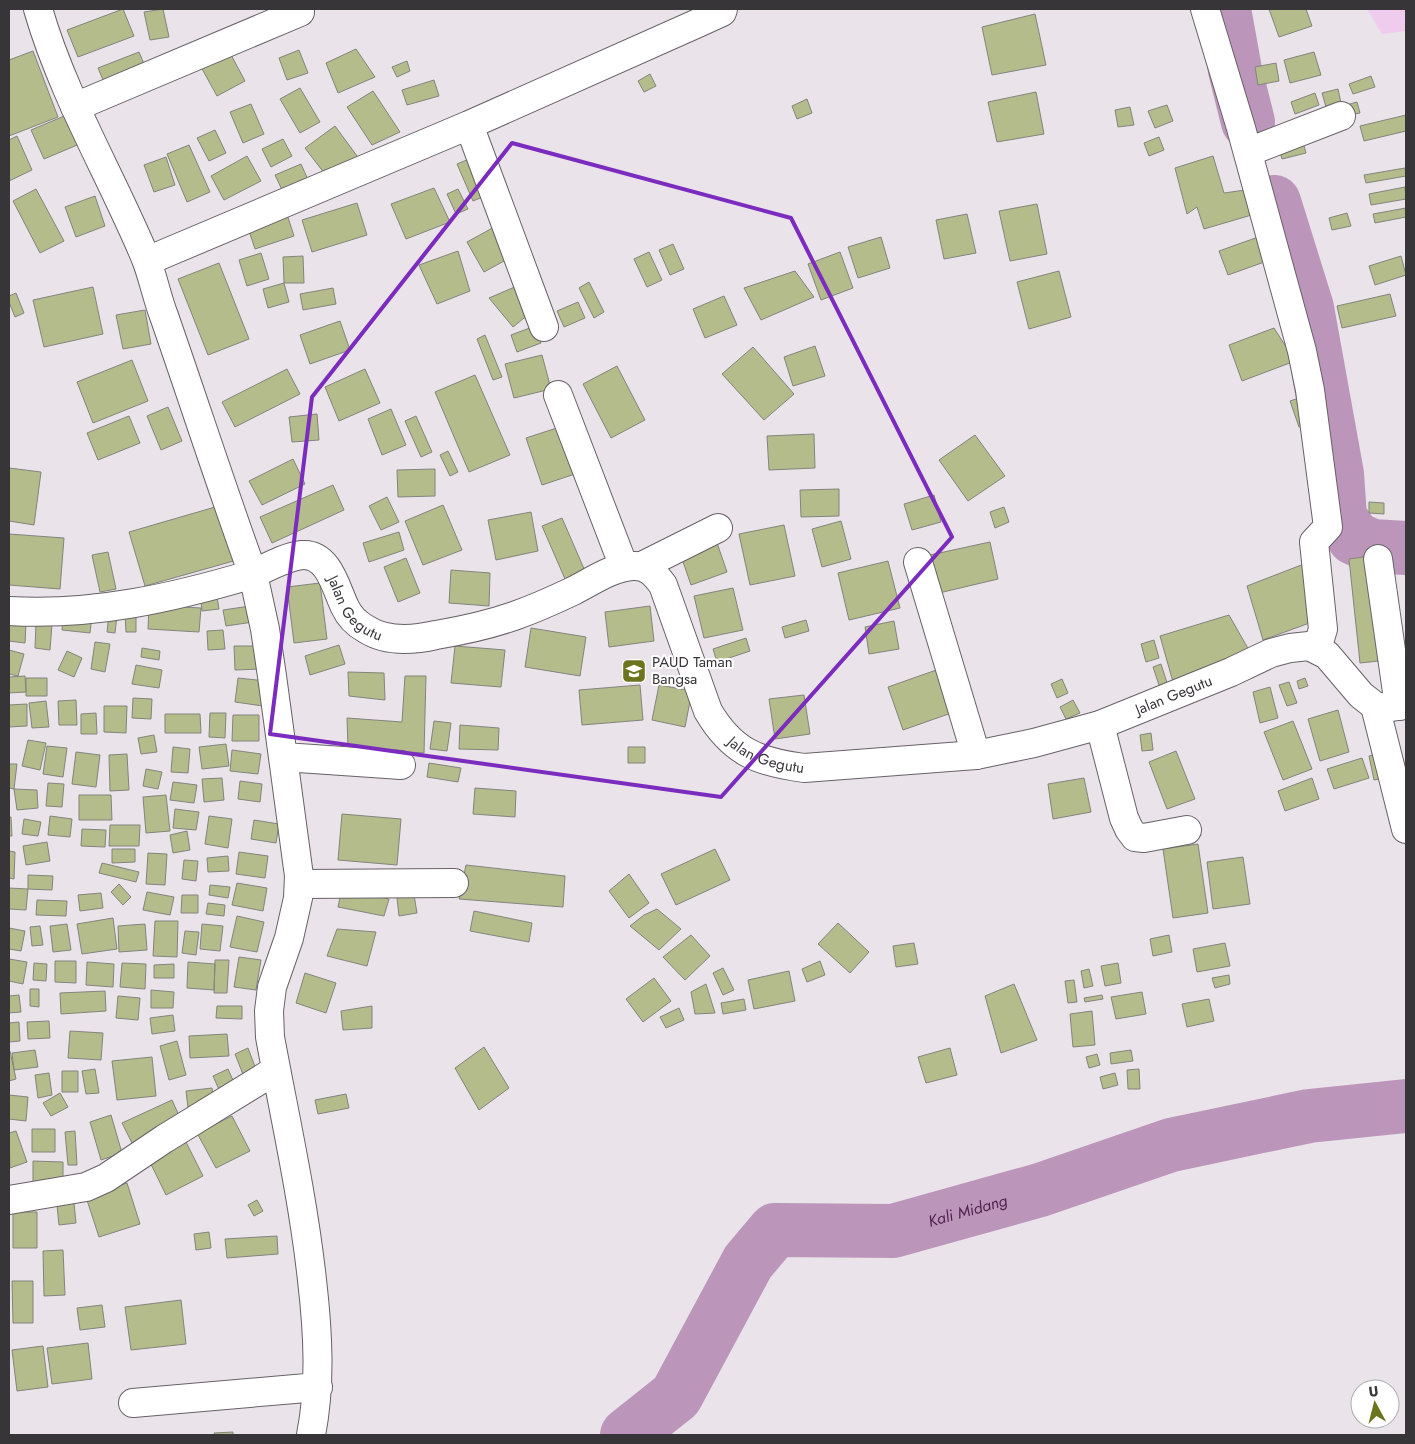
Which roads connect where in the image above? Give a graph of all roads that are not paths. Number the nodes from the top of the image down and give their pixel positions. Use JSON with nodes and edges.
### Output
{"nodes":[{"id":1,"x":38,"y":9,"type":"edge"},
{"id":2,"x":723,"y":9,"type":"edge"},
{"id":3,"x":1205,"y":9,"type":"edge"},
{"id":4,"x":300,"y":12,"type":"dead end"},
{"id":5,"x":76,"y":107,"type":"junction"},
{"id":6,"x":1341,"y":116,"type":"dead end"},
{"id":7,"x":469,"y":125,"type":"junction"},
{"id":8,"x":1258,"y":149,"type":"junction"},
{"id":9,"x":147,"y":261,"type":"junction"},
{"id":10,"x":544,"y":327,"type":"dead end"},
{"id":11,"x":558,"y":395,"type":"dead end"},
{"id":12,"x":718,"y":528,"type":"dead end"},
{"id":13,"x":1378,"y":559,"type":"dead end"},
{"id":14,"x":918,"y":562,"type":"dead end"},
{"id":15,"x":633,"y":567,"type":"junction"},
{"id":16,"x":253,"y":574,"type":"junction"},
{"id":17,"x":9,"y":611,"type":"edge"},
{"id":18,"x":1317,"y":649,"type":"junction"},
{"id":19,"x":1393,"y":706,"type":"edge"},
{"id":20,"x":1100,"y":725,"type":"junction"},
{"id":21,"x":976,"y":755,"type":"junction"},
{"id":22,"x":284,"y":757,"type":"junction"},
{"id":23,"x":401,"y":765,"type":"dead end"},
{"id":24,"x":1406,"y":829,"type":"edge"},
{"id":25,"x":1187,"y":830,"type":"dead end"},
{"id":26,"x":454,"y":883,"type":"dead end"},
{"id":27,"x":299,"y":884,"type":"junction"},
{"id":28,"x":276,"y":1070,"type":"junction"},
{"id":29,"x":9,"y":1200,"type":"edge"},
{"id":30,"x":318,"y":1387,"type":"junction"},
{"id":31,"x":133,"y":1403,"type":"dead end"},
{"id":32,"x":311,"y":1435,"type":"edge"}],
"edges":[{"from":1,"to":5,"type":"street"},
{"from":2,"to":7,"type":"street"},
{"from":3,"to":8,"type":"street"},
{"from":4,"to":5,"type":"street"},
{"from":5,"to":9,"type":"street"},
{"from":6,"to":8,"type":"street"},
{"from":7,"to":9,"type":"street"},
{"from":7,"to":10,"type":"street"},
{"from":8,"to":18,"type":"street"},
{"from":9,"to":16,"type":"street"},
{"from":11,"to":15,"type":"street"},
{"from":12,"to":15,"type":"street"},
{"from":13,"to":19,"type":"street"},
{"from":14,"to":21,"type":"street"},
{"from":15,"to":16,"type":"street","name":"Jalan Gegutu"},
{"from":15,"to":21,"type":"street","name":"Jalan Gegutu"},
{"from":16,"to":17,"type":"street"},
{"from":16,"to":22,"type":"street"},
{"from":18,"to":19,"type":"street"},
{"from":18,"to":20,"type":"street","name":"Jalan Gegutu"},
{"from":19,"to":24,"type":"street"},
{"from":20,"to":21,"type":"street","name":"Jalan Gegutu"},
{"from":20,"to":25,"type":"street"},
{"from":22,"to":23,"type":"street"},
{"from":22,"to":27,"type":"street"},
{"from":26,"to":27,"type":"street"},
{"from":27,"to":28,"type":"street"},
{"from":28,"to":29,"type":"street"},
{"from":28,"to":30,"type":"street"},
{"from":30,"to":31,"type":"street"},
{"from":30,"to":32,"type":"street"}]}
